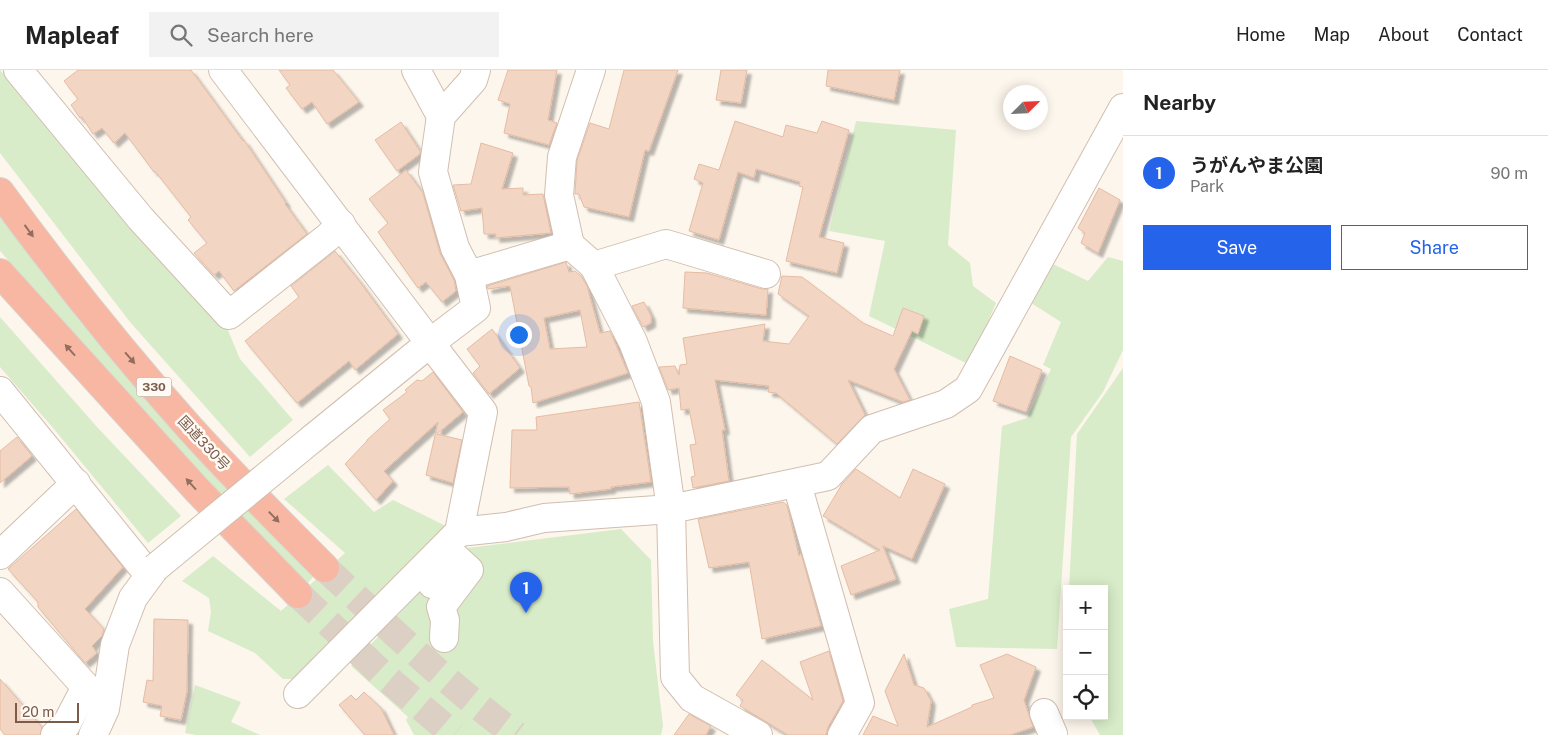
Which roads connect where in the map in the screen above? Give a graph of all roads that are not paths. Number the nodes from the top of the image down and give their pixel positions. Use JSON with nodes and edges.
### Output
{"nodes":[{"id":1,"x":18,"y":70,"type":"edge"},
{"id":2,"x":223,"y":70,"type":"edge"},
{"id":3,"x":416,"y":70,"type":"edge"},
{"id":4,"x":476,"y":70,"type":"edge"},
{"id":5,"x":591,"y":70,"type":"edge"},
{"id":6,"x":1123,"y":108,"type":"edge"},
{"id":7,"x":441,"y":116,"type":"junction"},
{"id":8,"x":0,"y":192,"type":"edge"},
{"id":9,"x":341,"y":224,"type":"junction"},
{"id":10,"x":570,"y":245,"type":"junction"},
{"id":11,"x":594,"y":266,"type":"junction"},
{"id":12,"x":0,"y":272,"type":"edge"},
{"id":13,"x":766,"y":274,"type":"dead end"},
{"id":14,"x":469,"y":275,"type":"junction"},
{"id":15,"x":430,"y":343,"type":"junction"},
{"id":16,"x":0,"y":391,"type":"edge"},
{"id":17,"x":76,"y":483,"type":"junction"},
{"id":18,"x":797,"y":484,"type":"junction"},
{"id":19,"x":671,"y":508,"type":"junction"},
{"id":20,"x":460,"y":532,"type":"junction"},
{"id":21,"x":0,"y":555,"type":"edge"},
{"id":22,"x":325,"y":568,"type":"tunnel mouth"},
{"id":23,"x":152,"y":572,"type":"junction"},
{"id":24,"x":401,"y":591,"type":"junction"},
{"id":25,"x":0,"y":592,"type":"edge"},
{"id":26,"x":298,"y":594,"type":"tunnel mouth"},
{"id":27,"x":444,"y":638,"type":"dead end"},
{"id":28,"x":298,"y":694,"type":"dead end"},
{"id":29,"x":55,"y":735,"type":"edge"},
{"id":30,"x":93,"y":735,"type":"edge"},
{"id":31,"x":758,"y":735,"type":"edge"},
{"id":32,"x":842,"y":735,"type":"edge"}],
"edges":[{"from":1,"to":9,"type":"street"},
{"from":2,"to":9,"type":"street"},
{"from":3,"to":7,"type":"street"},
{"from":4,"to":7,"type":"street"},
{"from":5,"to":10,"type":"street"},
{"from":6,"to":18,"type":"street"},
{"from":7,"to":14,"type":"street"},
{"from":8,"to":22,"type":"highway","name":"国道330号","number":"330","one_way":true},
{"from":9,"to":15,"type":"street"},
{"from":10,"to":11,"type":"street"},
{"from":10,"to":14,"type":"street"},
{"from":11,"to":13,"type":"street"},
{"from":11,"to":19,"type":"street"},
{"from":26,"to":12,"type":"highway","number":"330","one_way":true},
{"from":14,"to":15,"type":"street"},
{"from":15,"to":20,"type":"street"},
{"from":15,"to":23,"type":"street","bridge":true},
{"from":16,"to":17,"type":"street"},
{"from":17,"to":21,"type":"street"},
{"from":17,"to":23,"type":"street"},
{"from":18,"to":19,"type":"street"},
{"from":18,"to":32,"type":"street"},
{"from":19,"to":20,"type":"street"},
{"from":19,"to":31,"type":"street"},
{"from":20,"to":24,"type":"street"},
{"from":23,"to":30,"type":"street"},
{"from":24,"to":27,"type":"street"},
{"from":24,"to":28,"type":"street"},
{"from":25,"to":29,"type":"street"}]}
